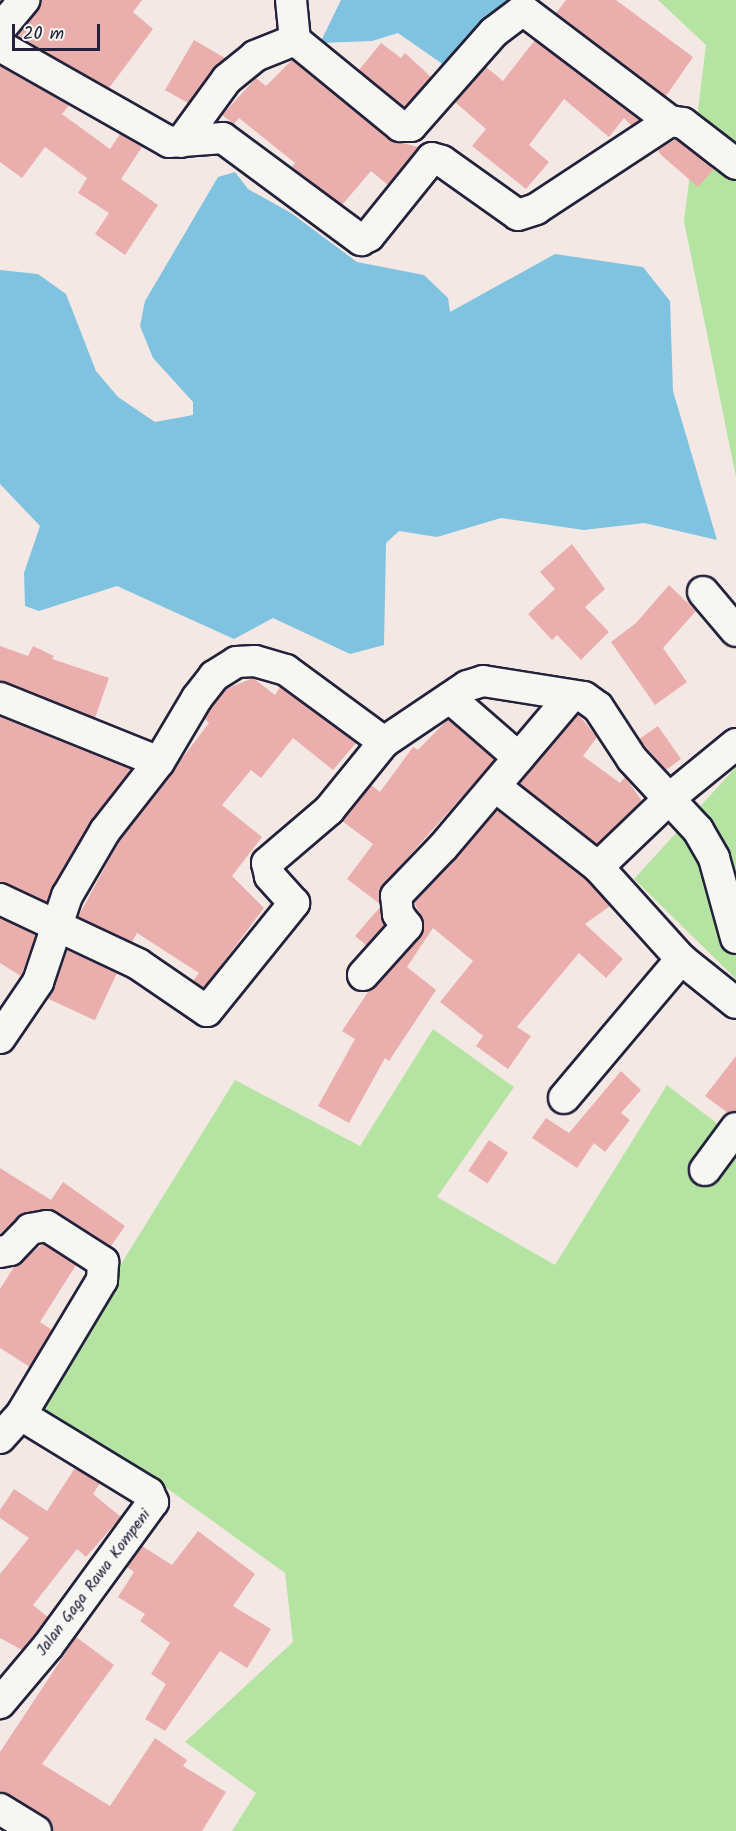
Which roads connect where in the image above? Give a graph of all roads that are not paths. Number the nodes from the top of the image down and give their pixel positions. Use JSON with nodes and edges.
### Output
{"nodes":[{"id":1,"x":24,"y":0,"type":"edge"},
{"id":2,"x":291,"y":0,"type":"edge"},
{"id":3,"x":0,"y":29,"type":"edge"},
{"id":4,"x":295,"y":40,"type":"junction"},
{"id":5,"x":0,"y":46,"type":"edge"},
{"id":6,"x":670,"y":121,"type":"junction"},
{"id":7,"x":181,"y":142,"type":"junction"},
{"id":8,"x":736,"y":164,"type":"edge"},
{"id":9,"x":703,"y":592,"type":"dead end"},
{"id":10,"x":736,"y":631,"type":"edge"},
{"id":11,"x":571,"y":696,"type":"junction"},
{"id":12,"x":0,"y":698,"type":"edge"},
{"id":13,"x":450,"y":698,"type":"junction"},
{"id":14,"x":384,"y":742,"type":"junction"},
{"id":15,"x":736,"y":744,"type":"edge"},
{"id":16,"x":519,"y":758,"type":"junction"},
{"id":17,"x":159,"y":762,"type":"junction"},
{"id":18,"x":495,"y":787,"type":"junction"},
{"id":19,"x":671,"y":797,"type":"junction"},
{"id":20,"x":598,"y":867,"type":"junction"},
{"id":21,"x":0,"y":898,"type":"edge"},
{"id":22,"x":58,"y":926,"type":"junction"},
{"id":23,"x":736,"y":938,"type":"edge"},
{"id":24,"x":681,"y":959,"type":"junction"},
{"id":25,"x":363,"y":975,"type":"dead end"},
{"id":26,"x":736,"y":1003,"type":"edge"},
{"id":27,"x":0,"y":1038,"type":"edge"},
{"id":28,"x":564,"y":1098,"type":"dead end"},
{"id":29,"x":736,"y":1128,"type":"edge"},
{"id":30,"x":705,"y":1170,"type":"dead end"},
{"id":31,"x":0,"y":1252,"type":"edge"},
{"id":32,"x":21,"y":1415,"type":"junction"},
{"id":33,"x":0,"y":1438,"type":"edge"},
{"id":34,"x":0,"y":1703,"type":"edge"},
{"id":35,"x":0,"y":1809,"type":"edge"},
{"id":36,"x":36,"y":1831,"type":"edge"}],
"edges":[{"from":1,"to":3,"type":"street"},
{"from":2,"to":4,"type":"street"},
{"from":4,"to":6,"type":"street"},
{"from":4,"to":7,"type":"street"},
{"from":5,"to":7,"type":"street"},
{"from":6,"to":7,"type":"street"},
{"from":6,"to":8,"type":"street"},
{"from":9,"to":10,"type":"street"},
{"from":11,"to":13,"type":"street"},
{"from":11,"to":16,"type":"street"},
{"from":11,"to":19,"type":"street"},
{"from":12,"to":17,"type":"street"},
{"from":13,"to":14,"type":"street"},
{"from":13,"to":16,"type":"street"},
{"from":14,"to":17,"type":"street"},
{"from":14,"to":22,"type":"street"},
{"from":15,"to":19,"type":"street"},
{"from":16,"to":18,"type":"street"},
{"from":17,"to":22,"type":"street"},
{"from":18,"to":20,"type":"street"},
{"from":18,"to":25,"type":"street"},
{"from":19,"to":20,"type":"street"},
{"from":19,"to":23,"type":"street"},
{"from":20,"to":24,"type":"street"},
{"from":21,"to":22,"type":"street"},
{"from":22,"to":27,"type":"street"},
{"from":24,"to":26,"type":"street"},
{"from":24,"to":28,"type":"street"},
{"from":29,"to":30,"type":"street"},
{"from":31,"to":32,"type":"street"},
{"from":32,"to":33,"type":"street"},
{"from":32,"to":34,"type":"street","name":"Jalan Gaga Rawa Kompeni"},
{"from":35,"to":36,"type":"street"}]}
